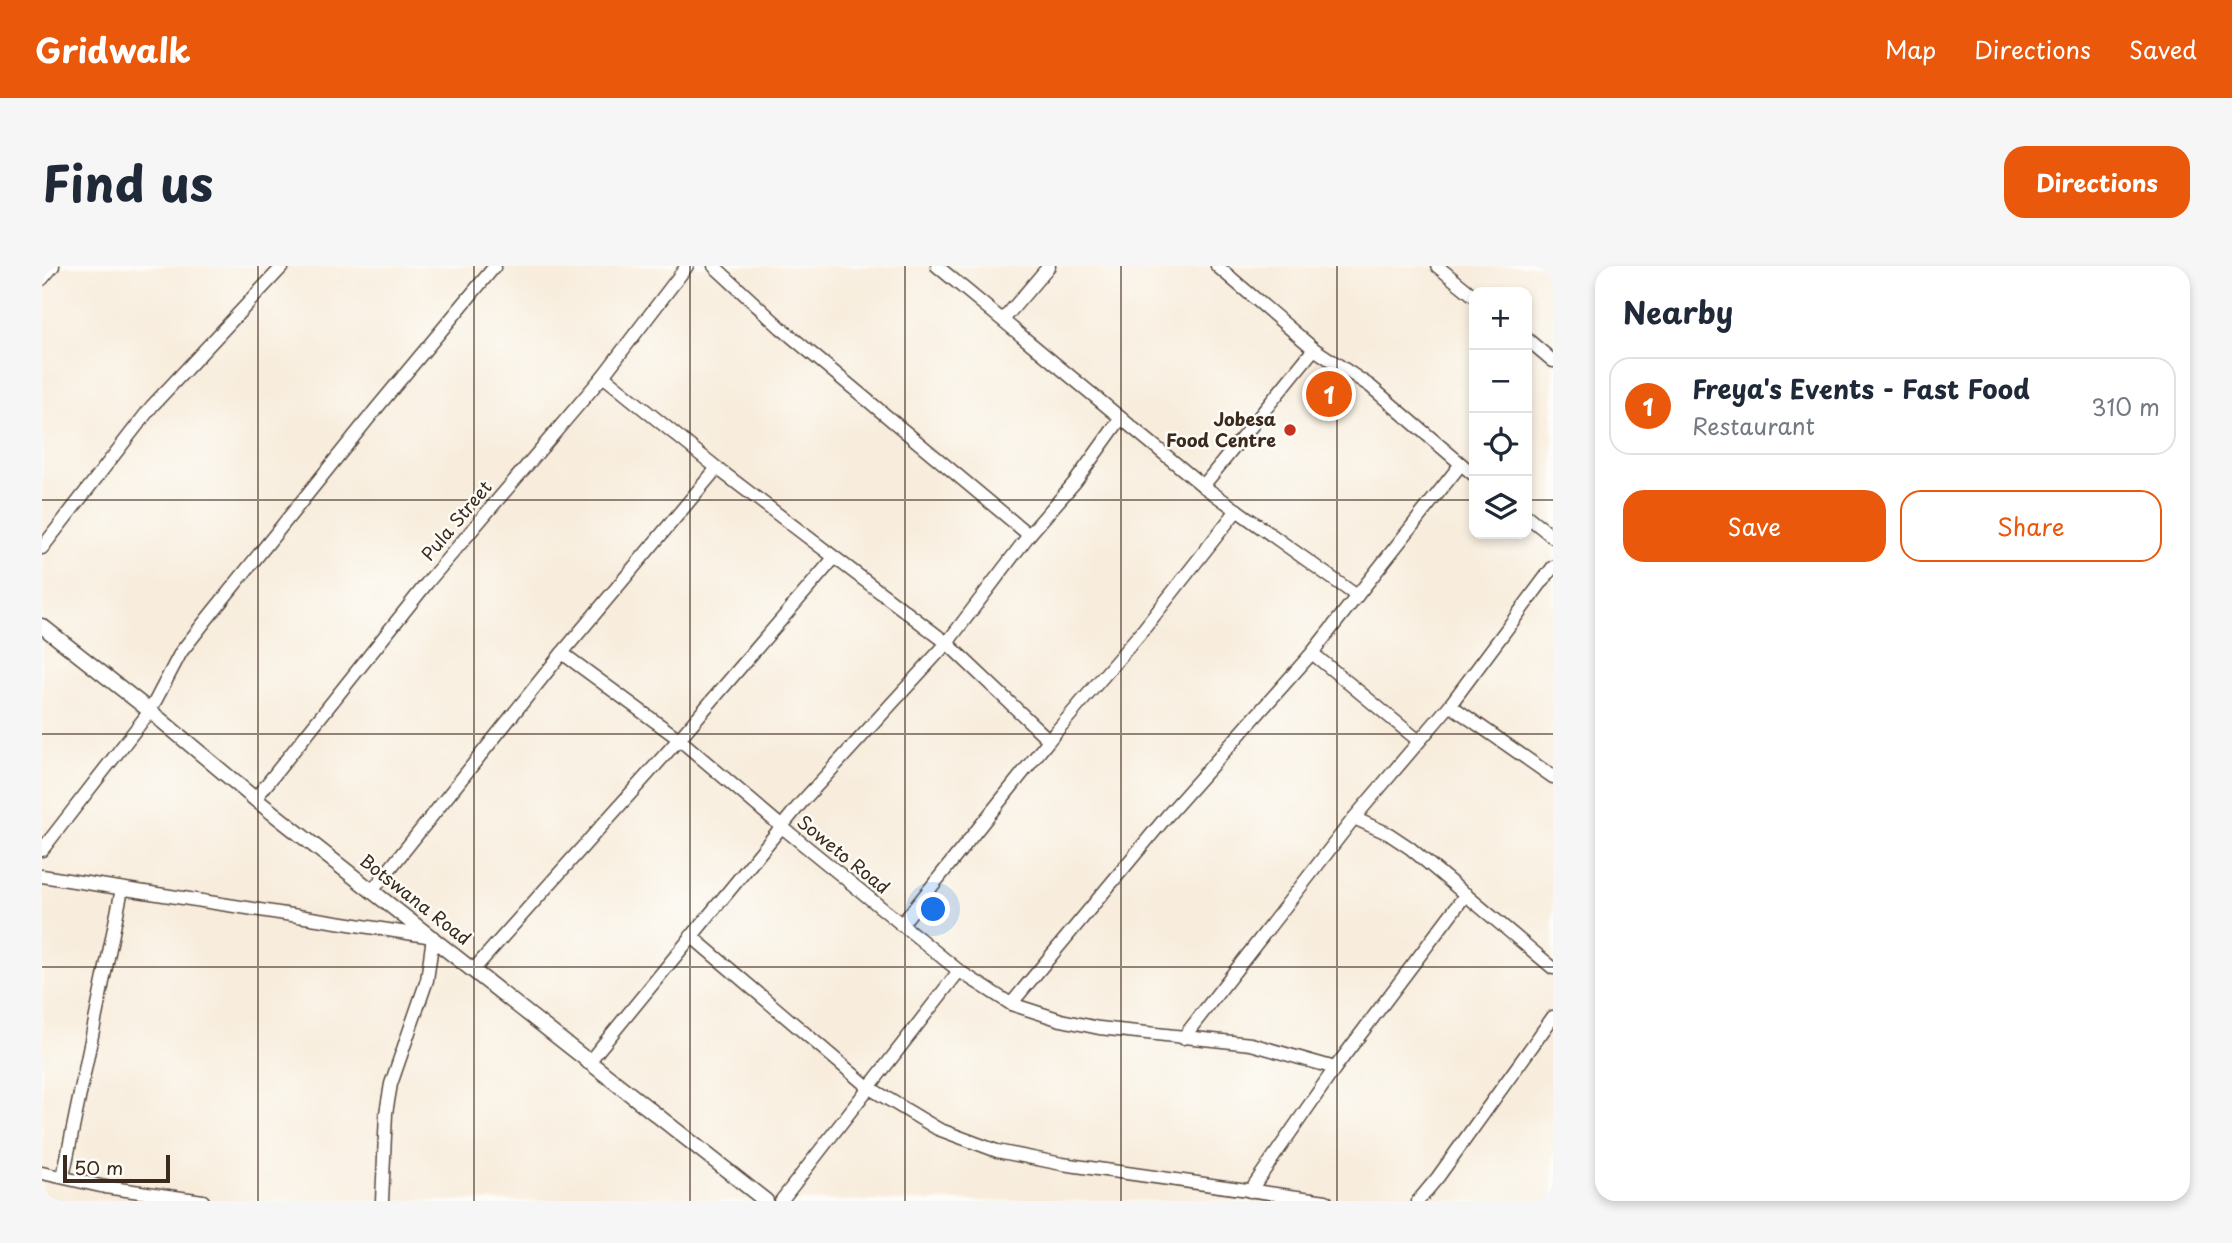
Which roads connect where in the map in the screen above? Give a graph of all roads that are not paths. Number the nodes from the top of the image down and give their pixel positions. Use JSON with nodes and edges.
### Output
{"nodes":[{"id":1,"x":53,"y":266,"type":"edge"},
{"id":2,"x":283,"y":266,"type":"edge"},
{"id":3,"x":495,"y":266,"type":"edge"},
{"id":4,"x":687,"y":266,"type":"edge"},
{"id":5,"x":714,"y":266,"type":"edge"},
{"id":6,"x":937,"y":266,"type":"edge"},
{"id":7,"x":1049,"y":266,"type":"edge"},
{"id":8,"x":1217,"y":266,"type":"edge"},
{"id":9,"x":1437,"y":266,"type":"edge"},
{"id":10,"x":1234,"y":271,"type":"edge"},
{"id":11,"x":42,"y":279,"type":"edge"},
{"id":12,"x":1469,"y":292,"type":"edge"},
{"id":13,"x":1003,"y":320,"type":"junction"},
{"id":14,"x":1532,"y":343,"type":"edge"},
{"id":15,"x":1314,"y":349,"type":"junction"},
{"id":16,"x":1553,"y":360,"type":"edge"},
{"id":17,"x":603,"y":376,"type":"junction"},
{"id":18,"x":1121,"y":418,"type":"junction"},
{"id":19,"x":1461,"y":464,"type":"junction"},
{"id":20,"x":717,"y":468,"type":"junction"},
{"id":21,"x":1469,"y":471,"type":"edge"},
{"id":22,"x":1203,"y":486,"type":"junction"},
{"id":23,"x":1237,"y":510,"type":"junction"},
{"id":24,"x":1532,"y":520,"type":"edge"},
{"id":25,"x":1029,"y":535,"type":"junction"},
{"id":26,"x":1553,"y":537,"type":"edge"},
{"id":27,"x":42,"y":548,"type":"edge"},
{"id":28,"x":834,"y":558,"type":"junction"},
{"id":29,"x":1553,"y":567,"type":"edge"},
{"id":30,"x":1357,"y":596,"type":"junction"},
{"id":31,"x":42,"y":626,"type":"edge"},
{"id":32,"x":947,"y":643,"type":"junction"},
{"id":33,"x":562,"y":653,"type":"junction"},
{"id":34,"x":1312,"y":653,"type":"junction"},
{"id":35,"x":1450,"y":705,"type":"junction"},
{"id":36,"x":150,"y":711,"type":"junction"},
{"id":37,"x":679,"y":739,"type":"junction"},
{"id":38,"x":1049,"y":740,"type":"junction"},
{"id":39,"x":1419,"y":741,"type":"junction"},
{"id":40,"x":1553,"y":777,"type":"edge"},
{"id":41,"x":255,"y":800,"type":"junction"},
{"id":42,"x":1354,"y":818,"type":"junction"},
{"id":43,"x":782,"y":827,"type":"junction"},
{"id":44,"x":42,"y":850,"type":"edge"},
{"id":45,"x":42,"y":876,"type":"edge"},
{"id":46,"x":122,"y":889,"type":"junction"},
{"id":47,"x":372,"y":891,"type":"junction"},
{"id":48,"x":1466,"y":894,"type":"junction"},
{"id":49,"x":901,"y":925,"type":"junction"},
{"id":50,"x":691,"y":936,"type":"junction"},
{"id":51,"x":432,"y":937,"type":"junction"},
{"id":52,"x":1553,"y":968,"type":"edge"},
{"id":53,"x":474,"y":969,"type":"junction"},
{"id":54,"x":959,"y":971,"type":"junction"},
{"id":55,"x":1011,"y":1004,"type":"junction"},
{"id":56,"x":1553,"y":1017,"type":"edge"},
{"id":57,"x":1184,"y":1038,"type":"junction"},
{"id":58,"x":588,"y":1063,"type":"junction"},
{"id":59,"x":1335,"y":1068,"type":"junction"},
{"id":60,"x":867,"y":1087,"type":"junction"},
{"id":61,"x":42,"y":1174,"type":"edge"},
{"id":62,"x":63,"y":1177,"type":"junction"},
{"id":63,"x":105,"y":1187,"type":"junction"},
{"id":64,"x":1250,"y":1191,"type":"junction"},
{"id":65,"x":100,"y":1201,"type":"edge"},
{"id":66,"x":203,"y":1201,"type":"edge"},
{"id":67,"x":382,"y":1201,"type":"edge"},
{"id":68,"x":766,"y":1201,"type":"edge"},
{"id":69,"x":781,"y":1201,"type":"edge"},
{"id":70,"x":1326,"y":1201,"type":"edge"},
{"id":71,"x":1418,"y":1201,"type":"edge"}],
"edges":[{"from":1,"to":11,"type":"street"},
{"from":2,"to":27,"type":"street"},
{"from":3,"to":36,"type":"street"},
{"from":4,"to":17,"type":"street","name":"Pula Street"},
{"from":5,"to":25,"type":"street"},
{"from":6,"to":13,"type":"street"},
{"from":7,"to":13,"type":"street"},
{"from":8,"to":10,"type":"street"},
{"from":9,"to":12,"type":"street"},
{"from":10,"to":15,"type":"street"},
{"from":13,"to":18,"type":"street"},
{"from":14,"to":16,"type":"street"},
{"from":15,"to":19,"type":"street"},
{"from":15,"to":22,"type":"street"},
{"from":17,"to":20,"type":"street"},
{"from":17,"to":41,"type":"street","name":"Pula Street"},
{"from":18,"to":22,"type":"street"},
{"from":18,"to":25,"type":"street"},
{"from":19,"to":21,"type":"street"},
{"from":19,"to":30,"type":"street"},
{"from":20,"to":28,"type":"street"},
{"from":20,"to":33,"type":"street"},
{"from":22,"to":23,"type":"street"},
{"from":23,"to":30,"type":"street"},
{"from":23,"to":38,"type":"street"},
{"from":24,"to":26,"type":"street"},
{"from":25,"to":32,"type":"street"},
{"from":28,"to":32,"type":"street"},
{"from":28,"to":37,"type":"street"},
{"from":29,"to":35,"type":"street"},
{"from":30,"to":34,"type":"street"},
{"from":31,"to":36,"type":"street","name":"Botswana Road"},
{"from":32,"to":38,"type":"street"},
{"from":32,"to":43,"type":"street"},
{"from":33,"to":37,"type":"street","name":"Soweto Road"},
{"from":33,"to":47,"type":"street"},
{"from":34,"to":39,"type":"street"},
{"from":34,"to":55,"type":"street"},
{"from":35,"to":39,"type":"street"},
{"from":35,"to":40,"type":"street"},
{"from":36,"to":41,"type":"street","name":"Botswana Road"},
{"from":36,"to":44,"type":"street"},
{"from":37,"to":43,"type":"street","name":"Soweto Road"},
{"from":37,"to":53,"type":"street"},
{"from":38,"to":49,"type":"street"},
{"from":39,"to":42,"type":"street"},
{"from":41,"to":47,"type":"street","name":"Botswana Road"},
{"from":42,"to":48,"type":"street"},
{"from":42,"to":57,"type":"street"},
{"from":43,"to":49,"type":"street","name":"Soweto Road"},
{"from":43,"to":50,"type":"street"},
{"from":45,"to":46,"type":"street"},
{"from":46,"to":51,"type":"street"},
{"from":46,"to":62,"type":"street"},
{"from":47,"to":51,"type":"street","name":"Botswana Road"},
{"from":48,"to":52,"type":"street"},
{"from":48,"to":59,"type":"street"},
{"from":49,"to":54,"type":"street","name":"Soweto Road"},
{"from":50,"to":58,"type":"street"},
{"from":50,"to":60,"type":"street"},
{"from":51,"to":53,"type":"street","name":"Botswana Road"},
{"from":51,"to":67,"type":"street"},
{"from":53,"to":58,"type":"street","name":"Botswana Road"},
{"from":54,"to":55,"type":"street","name":"Soweto Road"},
{"from":54,"to":60,"type":"street"},
{"from":55,"to":57,"type":"street","name":"Soweto Road"},
{"from":56,"to":71,"type":"street"},
{"from":57,"to":59,"type":"street","name":"Soweto Road"},
{"from":58,"to":68,"type":"street","name":"Botswana Road"},
{"from":59,"to":64,"type":"street"},
{"from":60,"to":64,"type":"street"},
{"from":60,"to":69,"type":"street"},
{"from":61,"to":62,"type":"street"},
{"from":62,"to":63,"type":"street"},
{"from":63,"to":65,"type":"street"},
{"from":63,"to":66,"type":"street"},
{"from":64,"to":70,"type":"street"}]}
